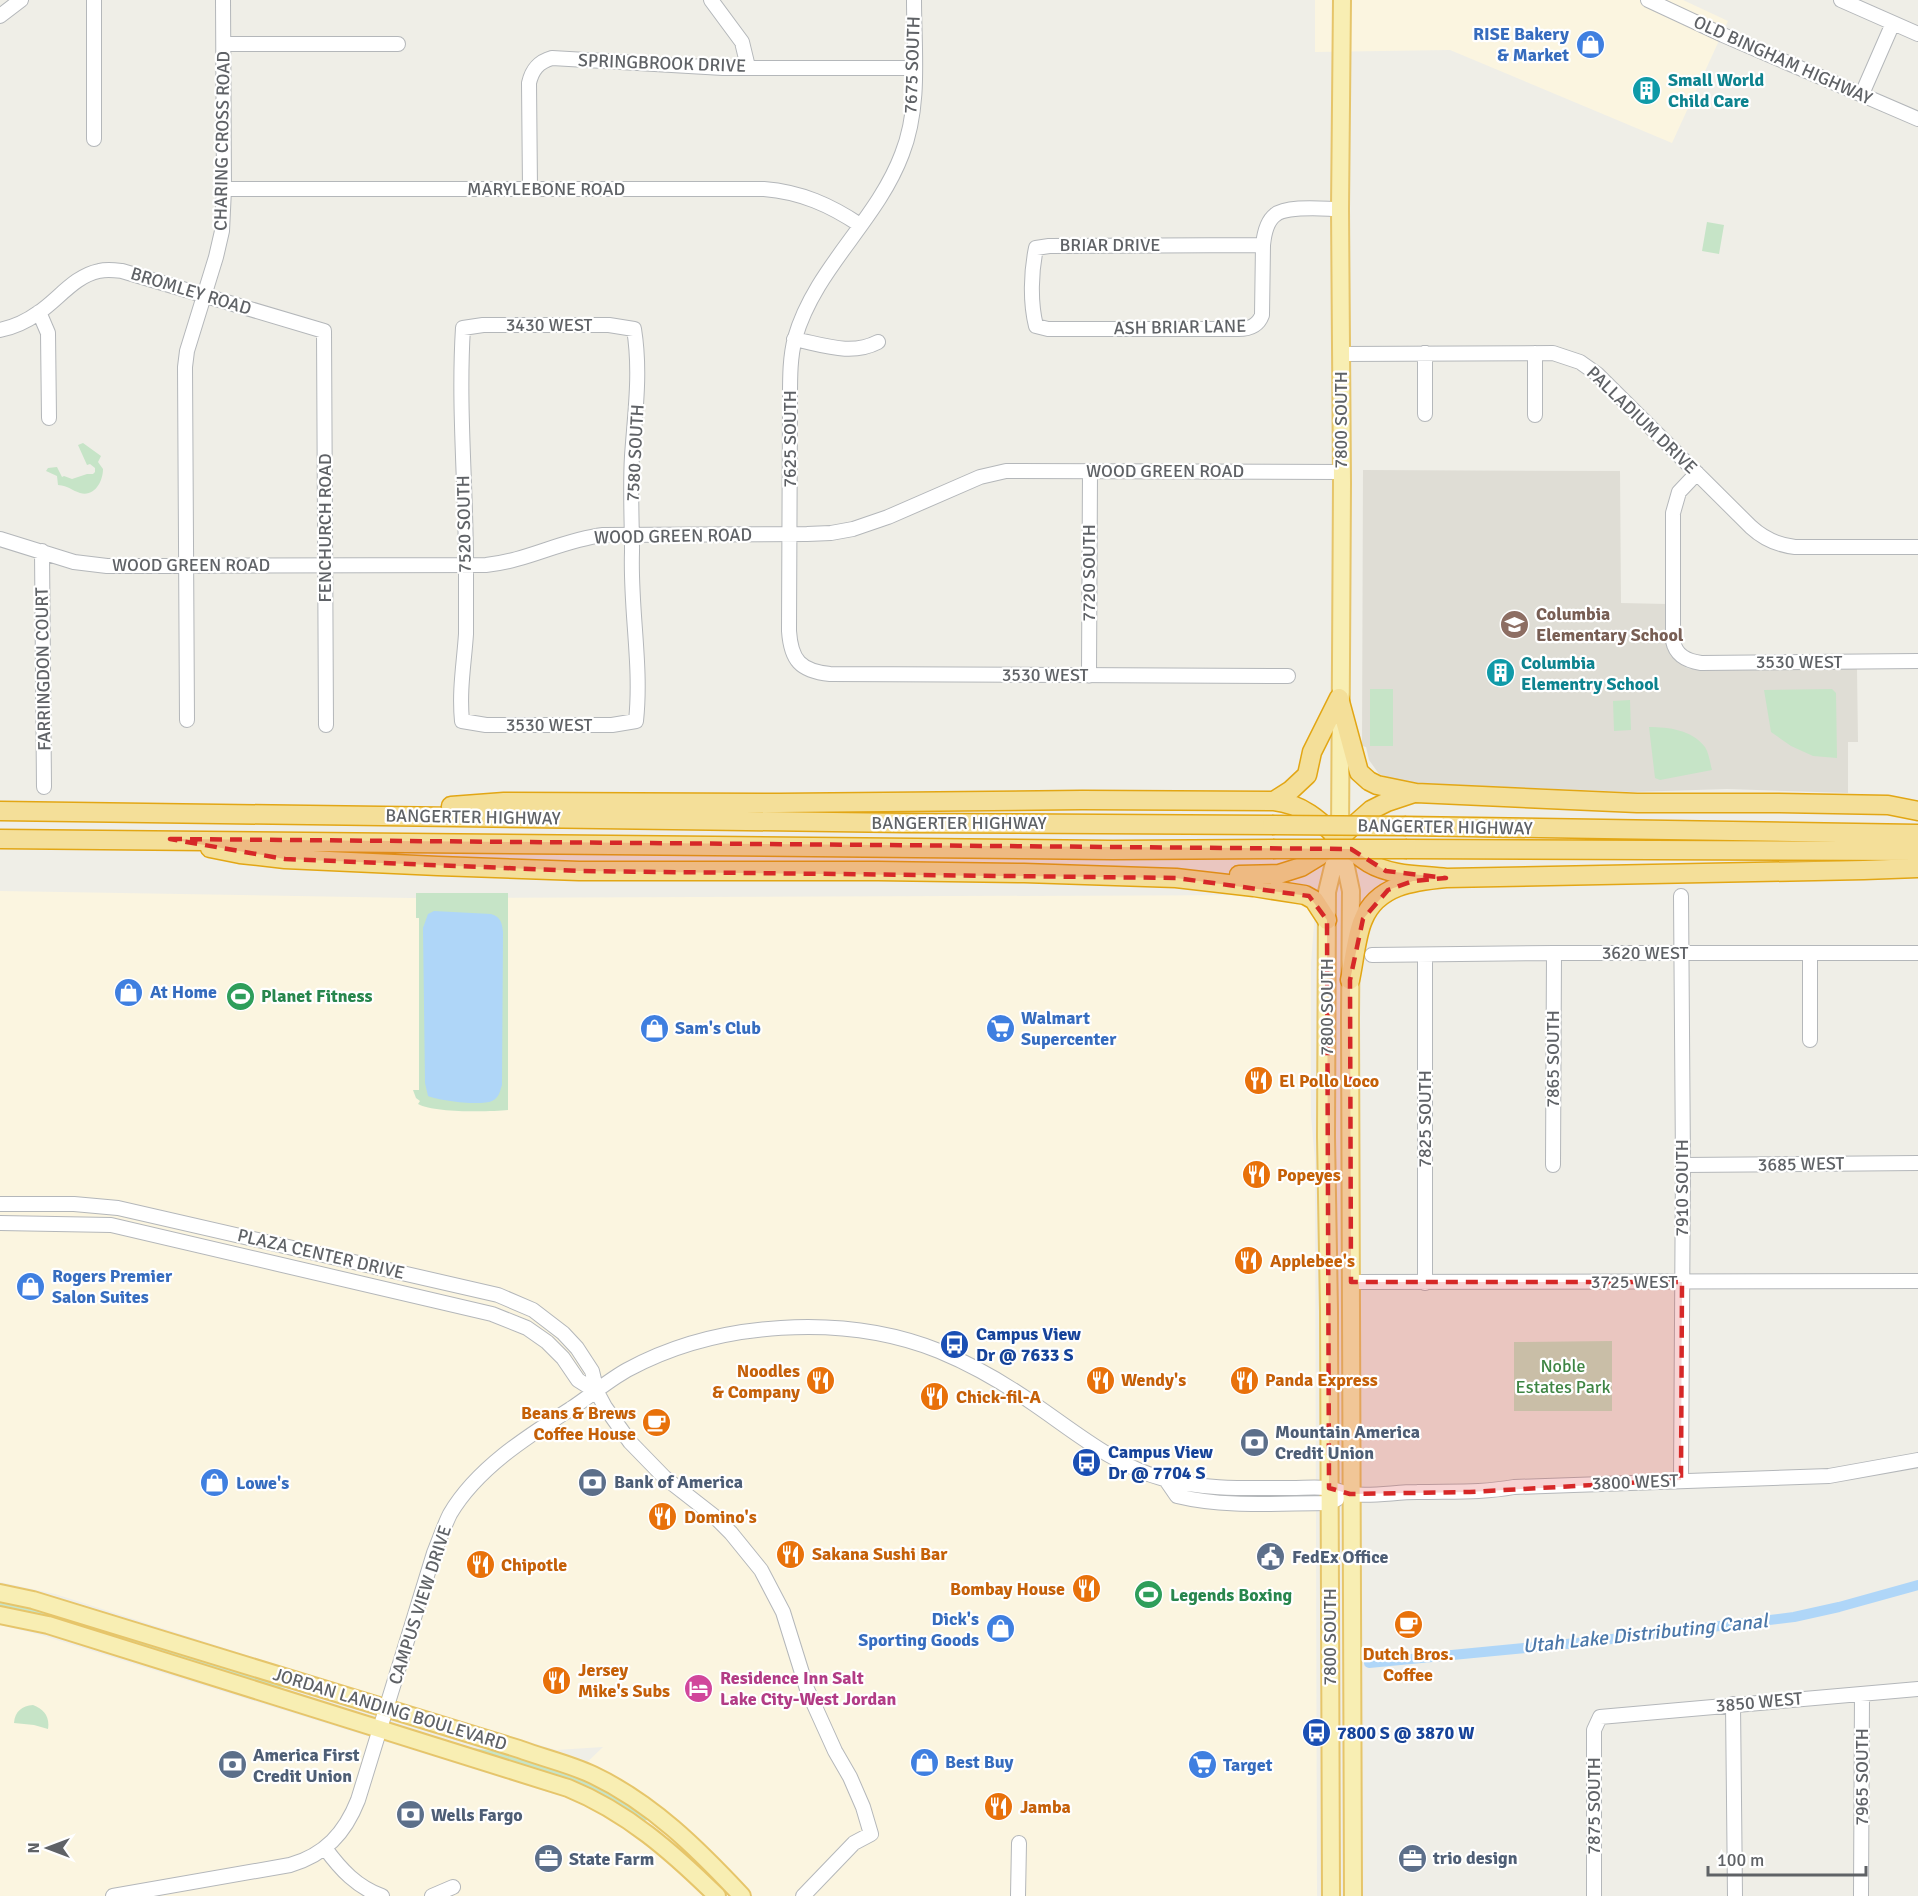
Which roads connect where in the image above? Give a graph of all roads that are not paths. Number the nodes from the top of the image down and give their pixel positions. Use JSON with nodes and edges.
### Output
{"nodes":[{"id":1,"x":21,"y":0,"type":"edge"},
{"id":2,"x":94,"y":0,"type":"edge"},
{"id":3,"x":223,"y":0,"type":"edge"},
{"id":4,"x":711,"y":0,"type":"edge"},
{"id":5,"x":914,"y":0,"type":"edge"},
{"id":6,"x":1342,"y":0,"type":"edge"},
{"id":7,"x":1648,"y":0,"type":"edge"},
{"id":8,"x":1843,"y":0,"type":"edge"},
{"id":9,"x":0,"y":16,"type":"edge"},
{"id":10,"x":1893,"y":23,"type":"junction"},
{"id":11,"x":1918,"y":34,"type":"edge"},
{"id":12,"x":224,"y":44,"type":"junction"},
{"id":13,"x":398,"y":44,"type":"dead end"},
{"id":14,"x":748,"y":67,"type":"junction"},
{"id":15,"x":914,"y":68,"type":"junction"},
{"id":16,"x":1862,"y":94,"type":"junction"},
{"id":17,"x":1918,"y":119,"type":"edge"},
{"id":18,"x":94,"y":139,"type":"dead end"},
{"id":19,"x":224,"y":189,"type":"junction"},
{"id":20,"x":530,"y":189,"type":"junction"},
{"id":21,"x":1340,"y":209,"type":"junction"},
{"id":22,"x":860,"y":225,"type":"junction"},
{"id":23,"x":1263,"y":245,"type":"junction"},
{"id":24,"x":204,"y":296,"type":"junction"},
{"id":25,"x":39,"y":312,"type":"junction"},
{"id":26,"x":1036,"y":327,"type":"joint"},
{"id":27,"x":463,"y":328,"type":"joint"},
{"id":28,"x":634,"y":329,"type":"joint"},
{"id":29,"x":0,"y":330,"type":"edge"},
{"id":30,"x":324,"y":331,"type":"joint"},
{"id":31,"x":794,"y":339,"type":"junction"},
{"id":32,"x":879,"y":342,"type":"dead end"},
{"id":33,"x":1425,"y":353,"type":"junction"},
{"id":34,"x":1535,"y":353,"type":"junction"},
{"id":35,"x":1341,"y":354,"type":"junction"},
{"id":36,"x":1425,"y":414,"type":"dead end"},
{"id":37,"x":1535,"y":415,"type":"dead end"},
{"id":38,"x":49,"y":418,"type":"dead end"},
{"id":39,"x":1090,"y":471,"type":"junction"},
{"id":40,"x":1342,"y":472,"type":"junction"},
{"id":41,"x":1697,"y":474,"type":"junction"},
{"id":42,"x":790,"y":534,"type":"junction"},
{"id":43,"x":632,"y":535,"type":"junction"},
{"id":44,"x":0,"y":539,"type":"edge"},
{"id":45,"x":1918,"y":547,"type":"edge"},
{"id":46,"x":42,"y":551,"type":"junction"},
{"id":47,"x":325,"y":564,"type":"junction"},
{"id":48,"x":466,"y":565,"type":"junction"},
{"id":49,"x":185,"y":566,"type":"junction"},
{"id":50,"x":1918,"y":661,"type":"edge"},
{"id":51,"x":802,"y":667,"type":"joint"},
{"id":52,"x":1089,"y":676,"type":"junction"},
{"id":53,"x":1288,"y":676,"type":"dead end"},
{"id":54,"x":1339,"y":698,"type":"junction"},
{"id":55,"x":186,"y":720,"type":"dead end"},
{"id":56,"x":462,"y":721,"type":"joint"},
{"id":57,"x":636,"y":721,"type":"joint"},
{"id":58,"x":326,"y":725,"type":"dead end"},
{"id":59,"x":44,"y":787,"type":"dead end"},
{"id":60,"x":1416,"y":793,"type":"junction"},
{"id":61,"x":1274,"y":801,"type":"junction"},
{"id":62,"x":1918,"y":811,"type":"edge"},
{"id":63,"x":0,"y":812,"type":"edge"},
{"id":64,"x":341,"y":815,"type":"junction"},
{"id":65,"x":1918,"y":834,"type":"edge"},
{"id":66,"x":0,"y":839,"type":"edge"},
{"id":67,"x":170,"y":839,"type":"junction"},
{"id":68,"x":1340,"y":839,"type":"junction"},
{"id":69,"x":1918,"y":850,"type":"edge"},
{"id":70,"x":1918,"y":868,"type":"edge"},
{"id":71,"x":1176,"y":878,"type":"junction"},
{"id":72,"x":1446,"y":878,"type":"junction"},
{"id":73,"x":1681,"y":896,"type":"dead end"},
{"id":74,"x":1327,"y":920,"type":"junction"},
{"id":75,"x":1554,"y":953,"type":"junction"},
{"id":76,"x":1681,"y":953,"type":"junction"},
{"id":77,"x":1918,"y":953,"type":"edge"},
{"id":78,"x":1810,"y":954,"type":"junction"},
{"id":79,"x":1372,"y":955,"type":"dead end"},
{"id":80,"x":1425,"y":955,"type":"junction"},
{"id":81,"x":1350,"y":980,"type":"junction"},
{"id":82,"x":1810,"y":1040,"type":"dead end"},
{"id":83,"x":1918,"y":1163,"type":"edge"},
{"id":84,"x":1553,"y":1165,"type":"dead end"},
{"id":85,"x":1683,"y":1165,"type":"junction"},
{"id":86,"x":0,"y":1204,"type":"edge"},
{"id":87,"x":0,"y":1223,"type":"edge"},
{"id":88,"x":1918,"y":1281,"type":"edge"},
{"id":89,"x":1351,"y":1282,"type":"junction"},
{"id":90,"x":1682,"y":1282,"type":"junction"},
{"id":91,"x":1425,"y":1283,"type":"junction"},
{"id":92,"x":597,"y":1392,"type":"junction"},
{"id":93,"x":1918,"y":1460,"type":"edge"},
{"id":94,"x":1681,"y":1480,"type":"junction"},
{"id":95,"x":1350,"y":1494,"type":"junction"},
{"id":96,"x":1329,"y":1495,"type":"junction"},
{"id":97,"x":0,"y":1593,"type":"edge"},
{"id":98,"x":0,"y":1616,"type":"edge"},
{"id":99,"x":1330,"y":1669,"type":"junction"},
{"id":100,"x":1918,"y":1689,"type":"edge"},
{"id":101,"x":1862,"y":1694,"type":"junction"},
{"id":102,"x":1733,"y":1704,"type":"junction"},
{"id":103,"x":386,"y":1708,"type":"junction"},
{"id":104,"x":1600,"y":1717,"type":"joint"},
{"id":105,"x":380,"y":1728,"type":"junction"},
{"id":106,"x":1352,"y":1750,"type":"junction"},
{"id":107,"x":1018,"y":1844,"type":"dead end"},
{"id":108,"x":325,"y":1848,"type":"junction"},
{"id":109,"x":453,"y":1887,"type":"dead end"},
{"id":110,"x":113,"y":1896,"type":"edge"},
{"id":111,"x":382,"y":1896,"type":"edge"},
{"id":112,"x":432,"y":1896,"type":"edge"},
{"id":113,"x":717,"y":1896,"type":"edge"},
{"id":114,"x":742,"y":1896,"type":"edge"},
{"id":115,"x":803,"y":1896,"type":"edge"},
{"id":116,"x":1018,"y":1896,"type":"edge"},
{"id":117,"x":1331,"y":1896,"type":"edge"},
{"id":118,"x":1353,"y":1896,"type":"edge"},
{"id":119,"x":1594,"y":1896,"type":"edge"},
{"id":120,"x":1735,"y":1896,"type":"edge"},
{"id":121,"x":1861,"y":1896,"type":"edge"}],
"edges":[{"from":1,"to":9,"type":"street"},
{"from":2,"to":18,"type":"street"},
{"from":3,"to":12,"type":"street","name":"CHARING CROSS ROAD"},
{"from":4,"to":14,"type":"street"},
{"from":5,"to":15,"type":"street","name":"7675 SOUTH"},
{"from":6,"to":21,"type":"main road","name":"7800 SOUTH"},
{"from":7,"to":16,"type":"street","name":"OLD BINGHAM HIGHWAY"},
{"from":8,"to":10,"type":"street"},
{"from":10,"to":11,"type":"street"},
{"from":10,"to":16,"type":"street"},
{"from":12,"to":13,"type":"street"},
{"from":12,"to":19,"type":"street","name":"CHARING CROSS ROAD"},
{"from":14,"to":15,"type":"street","name":"SPRINGBROOK DRIVE"},
{"from":14,"to":20,"type":"street","name":"SPRINGBROOK DRIVE"},
{"from":15,"to":22,"type":"street","name":"7675 SOUTH"},
{"from":16,"to":17,"type":"street","name":"OLD BINGHAM HIGHWAY"},
{"from":19,"to":20,"type":"street","name":"MARYLEBONE ROAD"},
{"from":19,"to":24,"type":"street","name":"CHARING CROSS ROAD"},
{"from":20,"to":22,"type":"street","name":"MARYLEBONE ROAD"},
{"from":21,"to":23,"type":"street","name":"ASH BRIAR LANE"},
{"from":21,"to":35,"type":"main road","name":"7800 SOUTH"},
{"from":22,"to":31,"type":"street","name":"7625 SOUTH"},
{"from":23,"to":26,"type":"street","name":"ASH BRIAR LANE"},
{"from":23,"to":26,"type":"street","name":"BRIAR DRIVE"},
{"from":24,"to":25,"type":"street","name":"BROMLEY ROAD"},
{"from":24,"to":30,"type":"street","name":"BROMLEY ROAD"},
{"from":24,"to":49,"type":"street","name":"CHARING CROSS ROAD"},
{"from":25,"to":29,"type":"street","name":"BROMLEY ROAD"},
{"from":25,"to":38,"type":"street"},
{"from":27,"to":28,"type":"street","name":"3430 WEST"},
{"from":27,"to":48,"type":"street","name":"7520 SOUTH"},
{"from":28,"to":43,"type":"street","name":"7580 SOUTH"},
{"from":30,"to":47,"type":"street","name":"FENCHURCH ROAD"},
{"from":31,"to":32,"type":"street"},
{"from":31,"to":42,"type":"street","name":"7625 SOUTH"},
{"from":33,"to":34,"type":"street","name":"PALLADIUM DRIVE"},
{"from":33,"to":35,"type":"street","name":"PALLADIUM DRIVE"},
{"from":33,"to":36,"type":"street"},
{"from":34,"to":37,"type":"street"},
{"from":34,"to":41,"type":"street","name":"PALLADIUM DRIVE"},
{"from":35,"to":40,"type":"main road","name":"7800 SOUTH"},
{"from":39,"to":40,"type":"street","name":"WOOD GREEN ROAD"},
{"from":39,"to":42,"type":"street","name":"WOOD GREEN ROAD"},
{"from":39,"to":52,"type":"street","name":"7720 SOUTH"},
{"from":40,"to":54,"type":"main road","name":"7800 SOUTH"},
{"from":41,"to":45,"type":"street","name":"PALLADIUM DRIVE"},
{"from":41,"to":50,"type":"street","name":"3530 WEST"},
{"from":42,"to":43,"type":"street","name":"WOOD GREEN ROAD"},
{"from":42,"to":51,"type":"street","name":"7625 SOUTH"},
{"from":43,"to":48,"type":"street","name":"WOOD GREEN ROAD"},
{"from":43,"to":57,"type":"street","name":"7580 SOUTH"},
{"from":44,"to":46,"type":"street","name":"WOOD GREEN ROAD"},
{"from":46,"to":49,"type":"street","name":"WOOD GREEN ROAD"},
{"from":46,"to":59,"type":"street","name":"FARRINGDON COURT"},
{"from":47,"to":48,"type":"street","name":"WOOD GREEN ROAD"},
{"from":47,"to":49,"type":"street","name":"WOOD GREEN ROAD"},
{"from":47,"to":58,"type":"street","name":"FENCHURCH ROAD"},
{"from":48,"to":56,"type":"street","name":"7520 SOUTH"},
{"from":49,"to":55,"type":"street","name":"CHARING CROSS ROAD"},
{"from":51,"to":52,"type":"street","name":"3530 WEST"},
{"from":52,"to":53,"type":"street","name":"3530 WEST"},
{"from":54,"to":60,"type":"highway"},
{"from":54,"to":61,"type":"highway"},
{"from":54,"to":68,"type":"main road","name":"7800 SOUTH"},
{"from":56,"to":57,"type":"street","name":"3530 WEST"},
{"from":60,"to":62,"type":"highway"},
{"from":60,"to":68,"type":"highway"},
{"from":61,"to":64,"type":"highway"},
{"from":61,"to":68,"type":"highway"},
{"from":63,"to":64,"type":"highway","name":"BANGERTER HIGHWAY"},
{"from":64,"to":65,"type":"highway","name":"BANGERTER HIGHWAY","bridge":true},
{"from":66,"to":67,"type":"highway","name":"BANGERTER HIGHWAY"},
{"from":67,"to":69,"type":"highway","name":"BANGERTER HIGHWAY","bridge":true},
{"from":67,"to":71,"type":"highway"},
{"from":68,"to":71,"type":"highway"},
{"from":68,"to":72,"type":"highway"},
{"from":68,"to":74,"type":"main road","name":"7800 SOUTH"},
{"from":68,"to":81,"type":"main road","name":"7800 SOUTH"},
{"from":70,"to":72,"type":"highway"},
{"from":71,"to":74,"type":"highway"},
{"from":72,"to":81,"type":"highway"},
{"from":73,"to":76,"type":"street","name":"7910 SOUTH"},
{"from":74,"to":96,"type":"main road","name":"7800 SOUTH"},
{"from":75,"to":76,"type":"street","name":"3620 WEST"},
{"from":75,"to":80,"type":"street","name":"3620 WEST"},
{"from":75,"to":84,"type":"street","name":"7865 SOUTH"},
{"from":76,"to":78,"type":"street","name":"3620 WEST"},
{"from":76,"to":85,"type":"street","name":"7910 SOUTH"},
{"from":77,"to":78,"type":"street","name":"3620 WEST"},
{"from":78,"to":82,"type":"street"},
{"from":79,"to":80,"type":"street","name":"3620 WEST"},
{"from":80,"to":91,"type":"street","name":"7825 SOUTH"},
{"from":81,"to":89,"type":"main road","name":"7800 SOUTH"},
{"from":83,"to":85,"type":"street","name":"3685 WEST"},
{"from":85,"to":90,"type":"street","name":"7910 SOUTH"},
{"from":86,"to":92,"type":"street","name":"PLAZA CENTER DRIVE"},
{"from":87,"to":92,"type":"street","name":"PLAZA CENTER DRIVE"},
{"from":88,"to":90,"type":"street","name":"3725 WEST"},
{"from":89,"to":91,"type":"street","name":"3725 WEST"},
{"from":89,"to":95,"type":"main road","name":"7800 SOUTH"},
{"from":90,"to":91,"type":"street","name":"3725 WEST"},
{"from":90,"to":94,"type":"street","name":"7910 SOUTH"},
{"from":92,"to":96,"type":"street","name":"CAMPUS VIEW DRIVE"},
{"from":92,"to":103,"type":"street","name":"CAMPUS VIEW DRIVE"},
{"from":92,"to":115,"type":"street","name":"PLAZA CENTER DRIVE"},
{"from":93,"to":94,"type":"street","name":"3800 WEST"},
{"from":94,"to":95,"type":"street","name":"3800 WEST"},
{"from":95,"to":96,"type":"street","name":"CAMPUS VIEW DRIVE"},
{"from":95,"to":106,"type":"main road","name":"7800 SOUTH"},
{"from":96,"to":99,"type":"main road","name":"7800 SOUTH"},
{"from":97,"to":103,"type":"main road","name":"JORDAN LANDING BOULEVARD"},
{"from":98,"to":105,"type":"main road","name":"JORDAN LANDING BOULEVARD"},
{"from":99,"to":106,"type":"main road"},
{"from":99,"to":117,"type":"main road","name":"7800 SOUTH"},
{"from":100,"to":101,"type":"street","name":"3850 WEST"},
{"from":101,"to":102,"type":"street","name":"3850 WEST"},
{"from":101,"to":121,"type":"street","name":"7965 SOUTH"},
{"from":102,"to":104,"type":"street","name":"3850 WEST"},
{"from":102,"to":120,"type":"street"},
{"from":103,"to":105,"type":"street","name":"CAMPUS VIEW DRIVE"},
{"from":103,"to":114,"type":"main road","name":"JORDAN LANDING BOULEVARD"},
{"from":104,"to":119,"type":"street","name":"7875 SOUTH"},
{"from":105,"to":108,"type":"street","name":"CAMPUS VIEW DRIVE"},
{"from":105,"to":113,"type":"main road","name":"JORDAN LANDING BOULEVARD"},
{"from":106,"to":118,"type":"main road","name":"7800 SOUTH"},
{"from":107,"to":116,"type":"street"},
{"from":108,"to":110,"type":"street","name":"CAMPUS VIEW DRIVE"},
{"from":108,"to":111,"type":"street"},
{"from":109,"to":112,"type":"street"}]}
